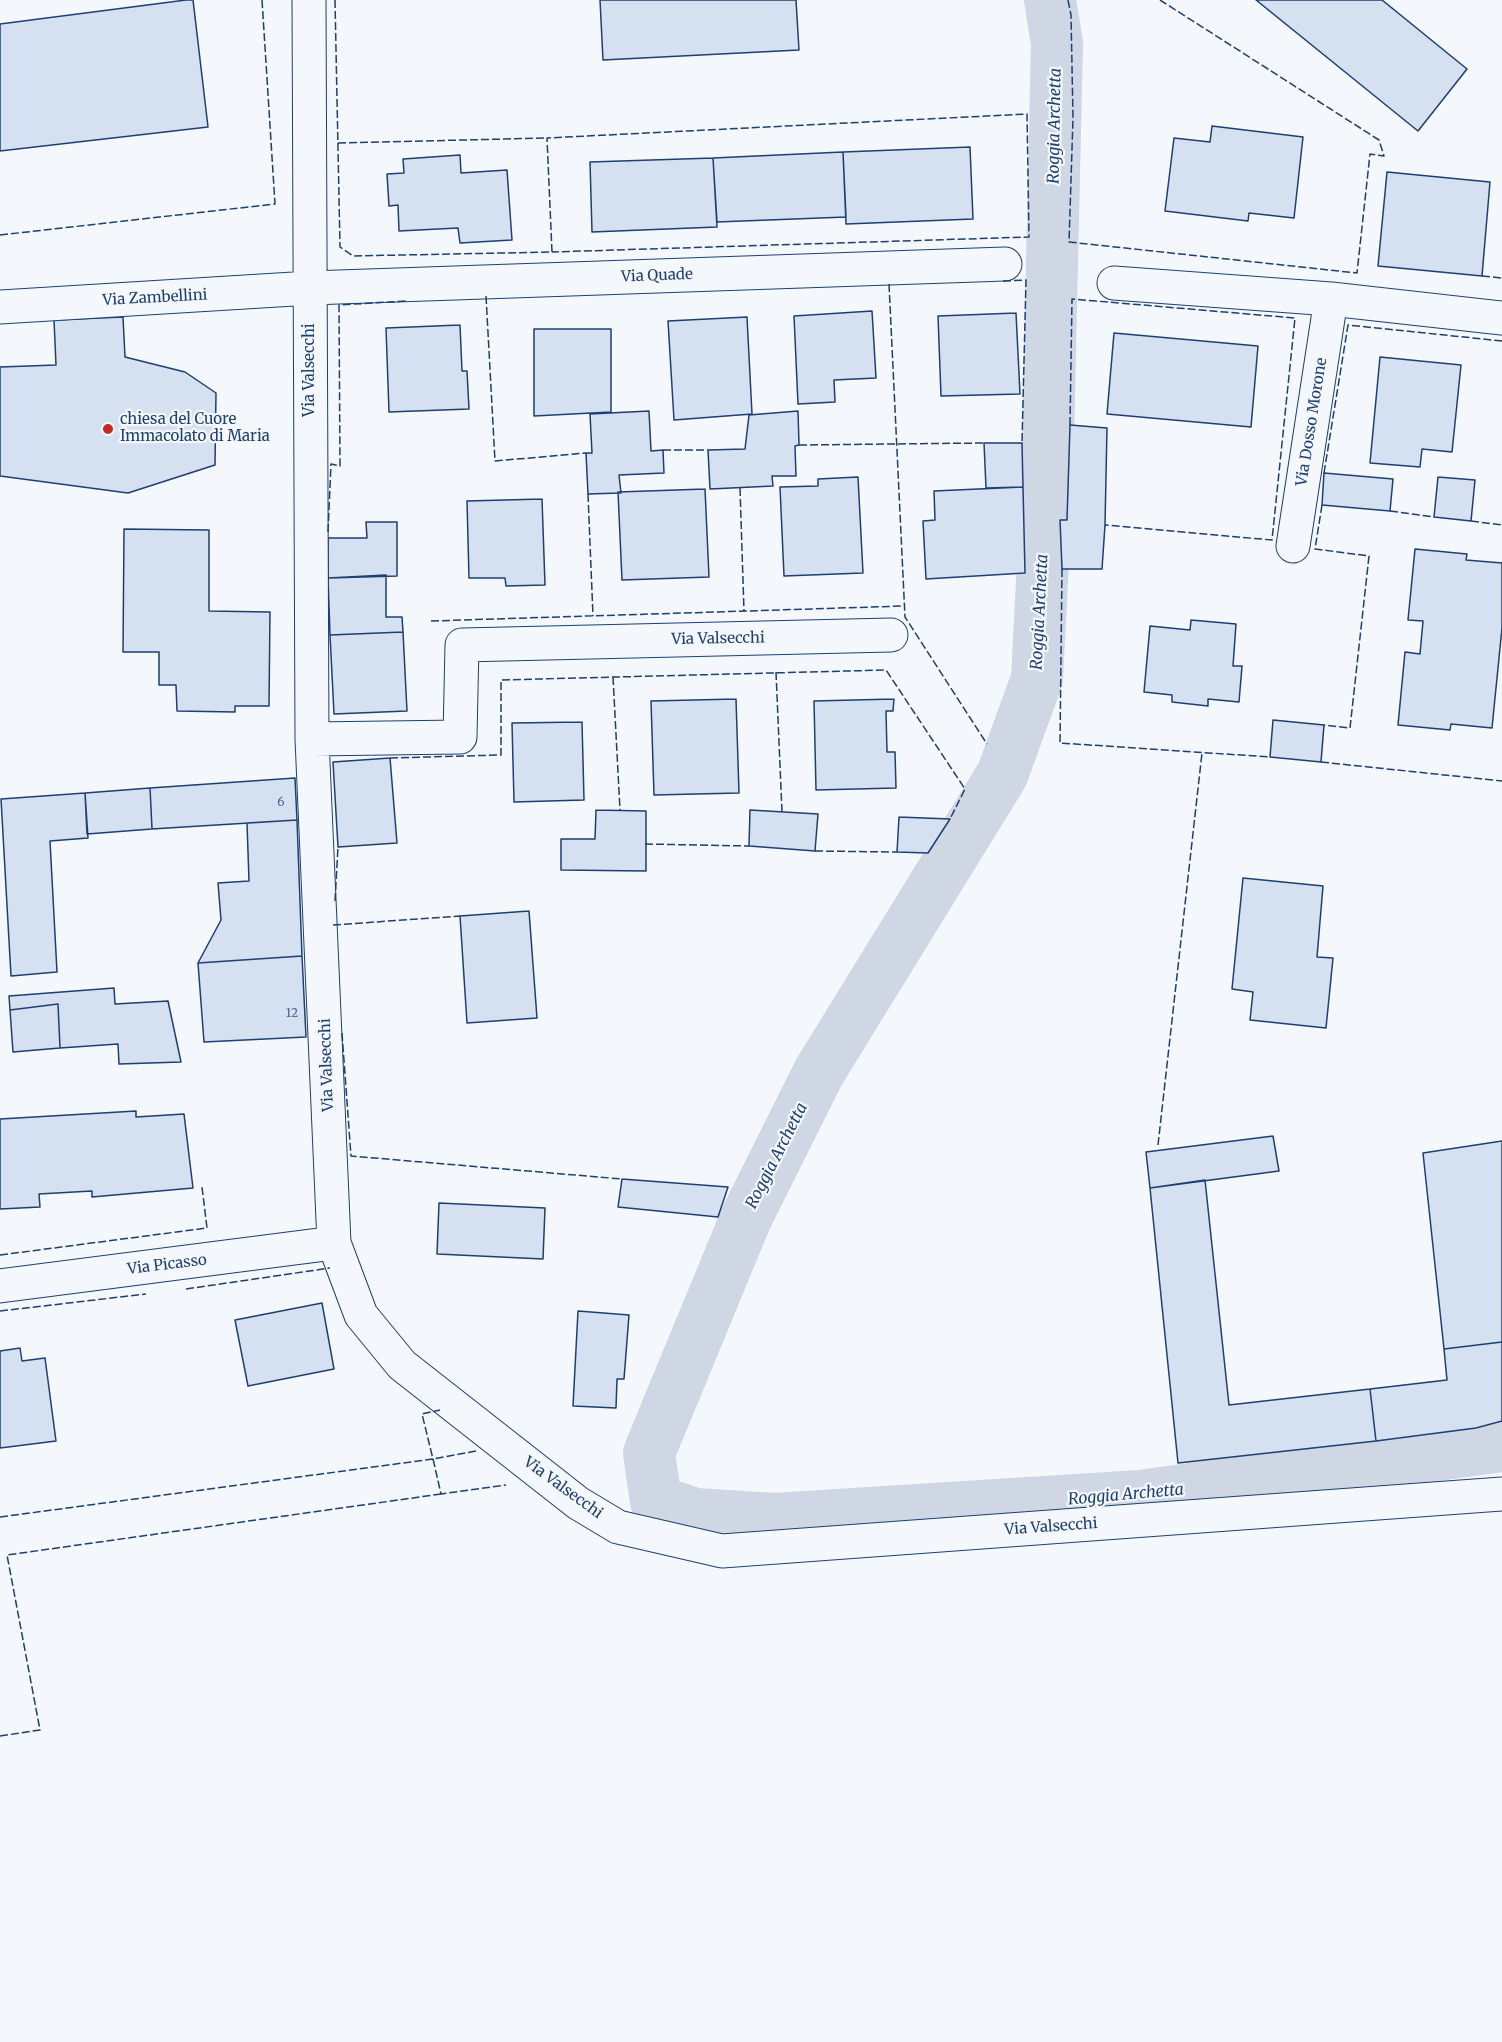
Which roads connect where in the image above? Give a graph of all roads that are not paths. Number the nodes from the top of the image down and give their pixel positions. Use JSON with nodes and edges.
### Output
{"nodes":[{"id":1,"x":309,"y":0,"type":"edge"},
{"id":2,"x":1005,"y":264,"type":"dead end"},
{"id":3,"x":1114,"y":283,"type":"dead end"},
{"id":4,"x":310,"y":288,"type":"junction"},
{"id":5,"x":1331,"y":299,"type":"junction"},
{"id":6,"x":0,"y":307,"type":"edge"},
{"id":7,"x":1502,"y":318,"type":"edge"},
{"id":8,"x":1293,"y":546,"type":"dead end"},
{"id":9,"x":891,"y":635,"type":"dead end"},
{"id":10,"x":312,"y":739,"type":"junction"},
{"id":11,"x":334,"y":1243,"type":"junction"},
{"id":12,"x":0,"y":1286,"type":"edge"},
{"id":13,"x":1502,"y":1494,"type":"edge"}],
"edges":[{"from":1,"to":4,"type":"street","name":"Via Valsecchi"},
{"from":2,"to":4,"type":"street","name":"Via Quade"},
{"from":3,"to":5,"type":"street"},
{"from":4,"to":6,"type":"street","name":"Via Zambellini"},
{"from":4,"to":10,"type":"street","name":"Via Valsecchi"},
{"from":5,"to":7,"type":"street"},
{"from":5,"to":8,"type":"street","name":"Via Dosso Morone"},
{"from":9,"to":10,"type":"street","name":"Via Valsecchi"},
{"from":10,"to":11,"type":"street","name":"Via Valsecchi"},
{"from":11,"to":12,"type":"street","name":"Via Picasso"},
{"from":11,"to":13,"type":"street","name":"Via Valsecchi"}]}
